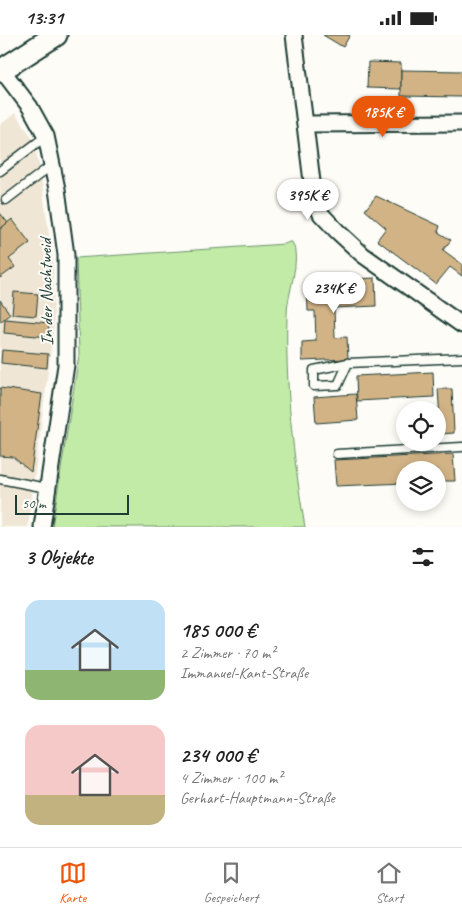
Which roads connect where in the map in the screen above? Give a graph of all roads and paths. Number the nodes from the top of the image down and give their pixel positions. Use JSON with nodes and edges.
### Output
{"nodes":[{"id":1,"x":56,"y":35,"type":"edge"},
{"id":2,"x":294,"y":35,"type":"edge"},
{"id":3,"x":1,"y":71,"type":"edge"},
{"id":4,"x":462,"y":123,"type":"edge"},
{"id":5,"x":305,"y":124,"type":"junction"},
{"id":6,"x":46,"y":136,"type":"junction"},
{"id":7,"x":53,"y":164,"type":"junction"},
{"id":8,"x":0,"y":171,"type":"edge"},
{"id":9,"x":6,"y":201,"type":"dead end"},
{"id":10,"x":462,"y":325,"type":"edge"},
{"id":11,"x":462,"y":358,"type":"edge"},
{"id":12,"x":348,"y":363,"type":"junction"},
{"id":13,"x":462,"y":447,"type":"edge"},
{"id":14,"x":337,"y":454,"type":"dead end"},
{"id":15,"x":0,"y":479,"type":"edge"},
{"id":16,"x":47,"y":488,"type":"junction"},
{"id":17,"x":42,"y":527,"type":"edge"}],
"edges":[{"from":1,"to":3,"type":"main road"},
{"from":2,"to":5,"type":"street"},
{"from":3,"to":6,"type":"street","name":"In der Nachtweid"},
{"from":4,"to":5,"type":"street"},
{"from":5,"to":10,"type":"street"},
{"from":6,"to":7,"type":"street","name":"In der Nachtweid"},
{"from":6,"to":8,"type":"lane"},
{"from":7,"to":9,"type":"lane"},
{"from":7,"to":16,"type":"street","name":"In der Nachtweid"},
{"from":11,"to":12,"type":"lane"},
{"from":12,"to":12,"type":"lane"},
{"from":13,"to":14,"type":"lane"},
{"from":15,"to":16,"type":"lane"},
{"from":16,"to":17,"type":"street","name":"In der Nachtweid"}]}
